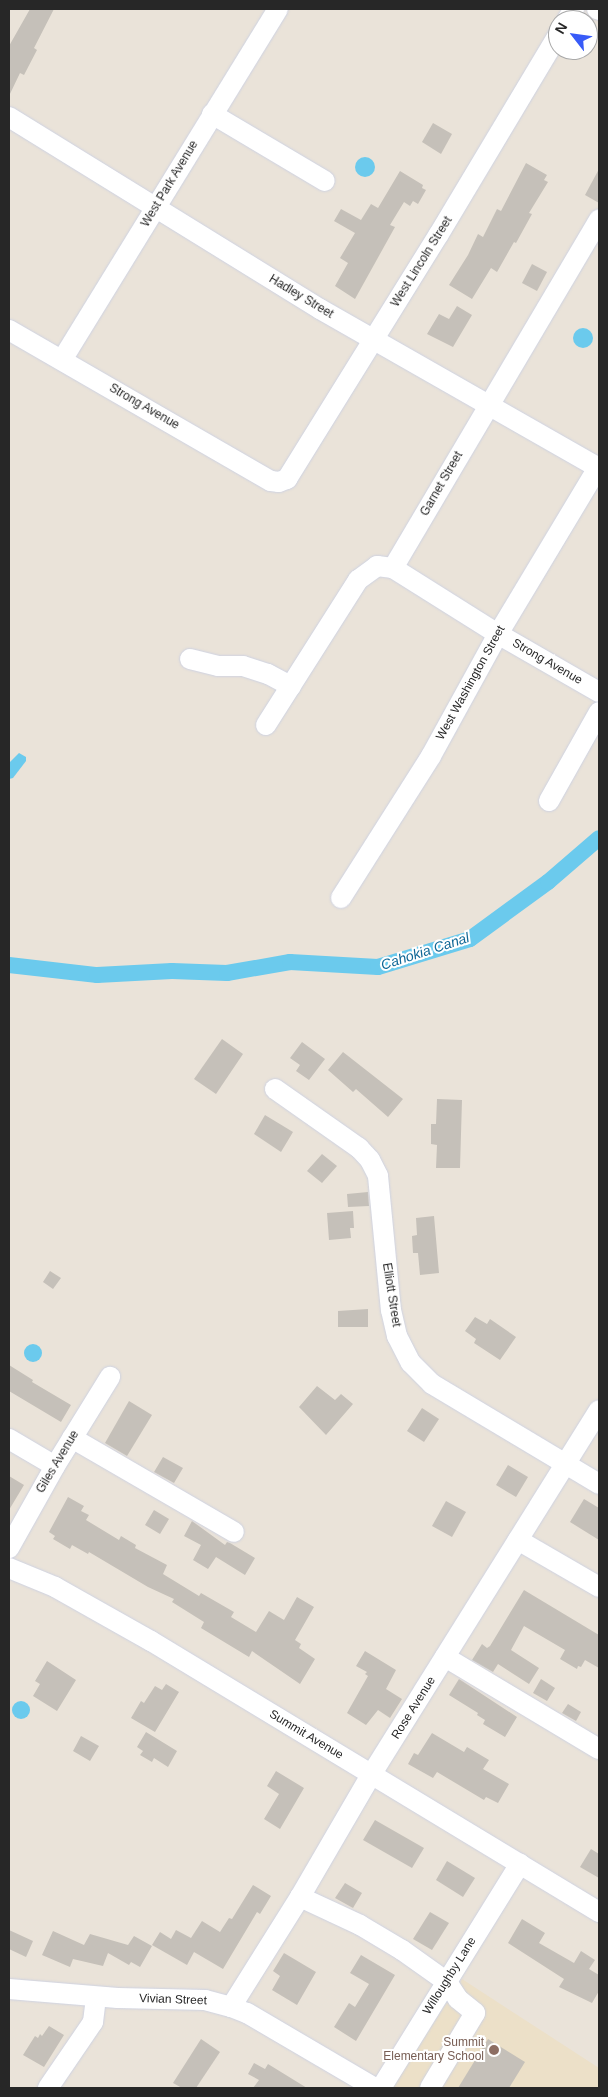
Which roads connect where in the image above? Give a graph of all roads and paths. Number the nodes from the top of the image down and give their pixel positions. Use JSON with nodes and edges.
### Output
{"nodes":[{"id":1,"x":278,"y":9,"type":"edge"},
{"id":2,"x":548,"y":52,"type":"edge"},
{"id":3,"x":212,"y":114,"type":"junction"},
{"id":4,"x":9,"y":117,"type":"edge"},
{"id":5,"x":325,"y":180,"type":"dead end"},
{"id":6,"x":156,"y":207,"type":"junction"},
{"id":7,"x":599,"y":219,"type":"edge"},
{"id":8,"x":9,"y":330,"type":"edge"},
{"id":9,"x":373,"y":340,"type":"junction"},
{"id":10,"x":62,"y":360,"type":"junction"},
{"id":11,"x":488,"y":404,"type":"junction"},
{"id":12,"x":599,"y":467,"type":"edge"},
{"id":13,"x":279,"y":482,"type":"joint"},
{"id":14,"x":393,"y":568,"type":"junction"},
{"id":15,"x":498,"y":634,"type":"junction"},
{"id":16,"x":190,"y":659,"type":"dead end"},
{"id":17,"x":291,"y":686,"type":"junction"},
{"id":18,"x":599,"y":692,"type":"edge"},
{"id":19,"x":599,"y":712,"type":"edge"},
{"id":20,"x":266,"y":725,"type":"dead end"},
{"id":21,"x":549,"y":801,"type":"dead end"},
{"id":22,"x":341,"y":898,"type":"dead end"},
{"id":23,"x":275,"y":1089,"type":"dead end"},
{"id":24,"x":110,"y":1377,"type":"dead end"},
{"id":25,"x":599,"y":1411,"type":"edge"},
{"id":26,"x":72,"y":1438,"type":"junction"},
{"id":27,"x":9,"y":1439,"type":"edge"},
{"id":28,"x":565,"y":1462,"type":"junction"},
{"id":29,"x":55,"y":1466,"type":"junction"},
{"id":30,"x":599,"y":1484,"type":"edge"},
{"id":31,"x":234,"y":1532,"type":"dead end"},
{"id":32,"x":518,"y":1540,"type":"junction"},
{"id":33,"x":9,"y":1548,"type":"edge"},
{"id":34,"x":9,"y":1568,"type":"edge"},
{"id":35,"x":599,"y":1587,"type":"edge"},
{"id":36,"x":445,"y":1657,"type":"junction"},
{"id":37,"x":599,"y":1748,"type":"edge"},
{"id":38,"x":372,"y":1775,"type":"junction"},
{"id":39,"x":520,"y":1864,"type":"junction"},
{"id":40,"x":300,"y":1897,"type":"junction"},
{"id":41,"x":599,"y":1912,"type":"edge"},
{"id":42,"x":447,"y":1982,"type":"junction"},
{"id":43,"x":9,"y":1990,"type":"edge"},
{"id":44,"x":96,"y":1997,"type":"junction"},
{"id":45,"x":231,"y":2006,"type":"junction"},
{"id":46,"x":48,"y":2088,"type":"edge"},
{"id":47,"x":375,"y":2088,"type":"edge"},
{"id":48,"x":381,"y":2088,"type":"edge"},
{"id":49,"x":430,"y":2088,"type":"edge"}],
"edges":[{"from":1,"to":3,"type":"street","name":"West Park Avenue"},
{"from":2,"to":9,"type":"street","name":"West Lincoln Street"},
{"from":3,"to":5,"type":"street"},
{"from":3,"to":6,"type":"street","name":"West Park Avenue"},
{"from":4,"to":6,"type":"street","name":"Hadley Street"},
{"from":6,"to":9,"type":"street","name":"Hadley Street"},
{"from":6,"to":10,"type":"street","name":"West Park Avenue"},
{"from":7,"to":11,"type":"street","name":"Garnet Street"},
{"from":8,"to":10,"type":"street","name":"Strong Avenue"},
{"from":9,"to":11,"type":"street","name":"Hadley Street"},
{"from":9,"to":13,"type":"street","name":"West Lincoln Street"},
{"from":10,"to":13,"type":"street","name":"Strong Avenue"},
{"from":11,"to":12,"type":"street","name":"Hadley Street"},
{"from":11,"to":14,"type":"street","name":"Garnet Street"},
{"from":12,"to":15,"type":"street","name":"West Washington Street"},
{"from":14,"to":15,"type":"street","name":"Strong Avenue"},
{"from":14,"to":17,"type":"street"},
{"from":15,"to":18,"type":"street","name":"Strong Avenue"},
{"from":15,"to":22,"type":"street","name":"West Washington Street"},
{"from":16,"to":17,"type":"street"},
{"from":17,"to":20,"type":"street"},
{"from":19,"to":21,"type":"street"},
{"from":23,"to":28,"type":"street","name":"Elliott Street"},
{"from":24,"to":26,"type":"street","name":"Giles Avenue"},
{"from":25,"to":28,"type":"street","name":"Rose Avenue"},
{"from":26,"to":29,"type":"street","name":"Giles Avenue"},
{"from":26,"to":31,"type":"street"},
{"from":27,"to":29,"type":"street"},
{"from":28,"to":30,"type":"street","name":"Elliott Street"},
{"from":28,"to":32,"type":"street","name":"Rose Avenue"},
{"from":29,"to":33,"type":"street","name":"Giles Avenue"},
{"from":32,"to":35,"type":"street"},
{"from":32,"to":36,"type":"street","name":"Rose Avenue"},
{"from":34,"to":38,"type":"street","name":"Summit Avenue"},
{"from":36,"to":37,"type":"street"},
{"from":36,"to":38,"type":"street","name":"Rose Avenue"},
{"from":38,"to":39,"type":"street","name":"Summit Avenue"},
{"from":38,"to":40,"type":"street","name":"Rose Avenue"},
{"from":39,"to":41,"type":"street","name":"Summit Avenue"},
{"from":39,"to":42,"type":"street","name":"Willoughby Lane"},
{"from":40,"to":42,"type":"street"},
{"from":40,"to":45,"type":"street","name":"Rose Avenue"},
{"from":42,"to":48,"type":"street","name":"Willoughby Lane"},
{"from":42,"to":49,"type":"street"},
{"from":43,"to":44,"type":"street","name":"Vivian Street"},
{"from":44,"to":45,"type":"street","name":"Vivian Street"},
{"from":44,"to":46,"type":"street"},
{"from":45,"to":47,"type":"street","name":"Vivian Street"}]}
